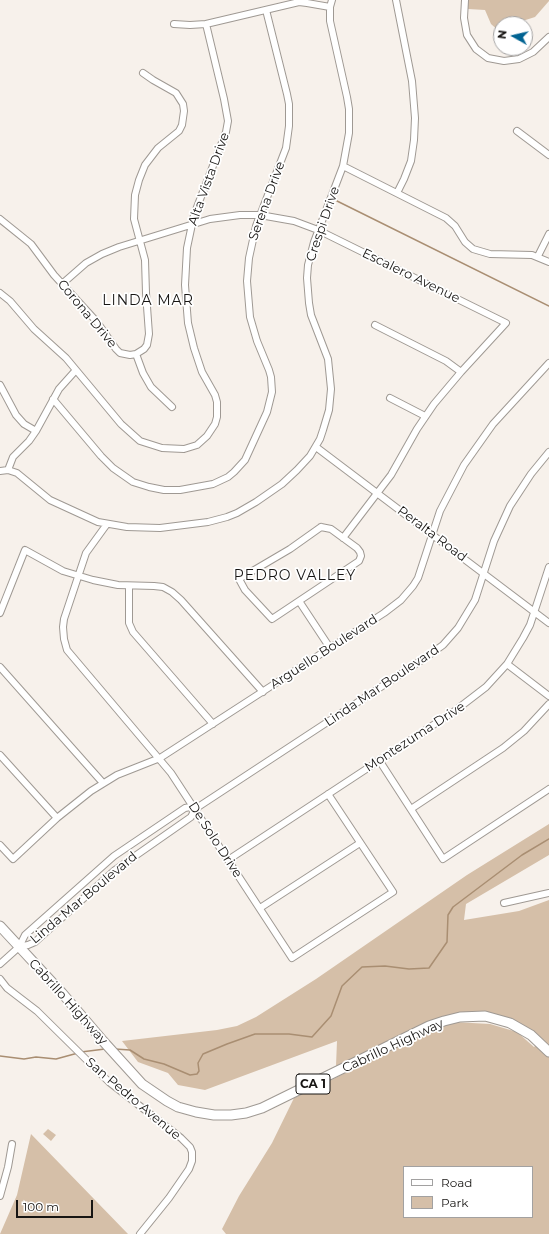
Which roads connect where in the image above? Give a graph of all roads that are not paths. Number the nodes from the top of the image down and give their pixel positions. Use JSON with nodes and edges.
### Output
{"nodes":[{"id":1,"x":332,"y":0,"type":"edge"},
{"id":2,"x":396,"y":0,"type":"edge"},
{"id":3,"x":465,"y":0,"type":"edge"},
{"id":4,"x":298,"y":1,"type":"edge"},
{"id":5,"x":330,"y":7,"type":"junction"},
{"id":6,"x":266,"y":10,"type":"junction"},
{"id":7,"x":174,"y":24,"type":"dead end"},
{"id":8,"x":206,"y":24,"type":"junction"},
{"id":9,"x":549,"y":37,"type":"edge"},
{"id":10,"x":143,"y":73,"type":"dead end"},
{"id":11,"x":517,"y":131,"type":"dead end"},
{"id":12,"x":549,"y":155,"type":"edge"},
{"id":13,"x":343,"y":166,"type":"junction"},
{"id":14,"x":397,"y":193,"type":"junction"},
{"id":15,"x":260,"y":215,"type":"junction"},
{"id":16,"x":0,"y":219,"type":"edge"},
{"id":17,"x":191,"y":224,"type":"junction"},
{"id":18,"x":318,"y":230,"type":"junction"},
{"id":19,"x":549,"y":234,"type":"edge"},
{"id":20,"x":141,"y":240,"type":"junction"},
{"id":21,"x":538,"y":256,"type":"junction"},
{"id":22,"x":549,"y":262,"type":"edge"},
{"id":23,"x":62,"y":284,"type":"junction"},
{"id":24,"x":0,"y":293,"type":"edge"},
{"id":25,"x":375,"y":325,"type":"dead end"},
{"id":26,"x":136,"y":354,"type":"junction"},
{"id":27,"x":549,"y":363,"type":"edge"},
{"id":28,"x":76,"y":370,"type":"junction"},
{"id":29,"x":461,"y":372,"type":"junction"},
{"id":30,"x":0,"y":385,"type":"edge"},
{"id":31,"x":390,"y":398,"type":"dead end"},
{"id":32,"x":53,"y":399,"type":"junction"},
{"id":33,"x":172,"y":407,"type":"dead end"},
{"id":34,"x":426,"y":416,"type":"junction"},
{"id":35,"x":36,"y":431,"type":"junction"},
{"id":36,"x":316,"y":447,"type":"junction"},
{"id":37,"x":549,"y":452,"type":"edge"},
{"id":38,"x":8,"y":470,"type":"junction"},
{"id":39,"x":0,"y":471,"type":"edge"},
{"id":40,"x":377,"y":492,"type":"junction"},
{"id":41,"x":107,"y":524,"type":"junction"},
{"id":42,"x":432,"y":533,"type":"junction"},
{"id":43,"x":343,"y":538,"type":"junction"},
{"id":44,"x":549,"y":567,"type":"edge"},
{"id":45,"x":483,"y":573,"type":"junction"},
{"id":46,"x":78,"y":576,"type":"junction"},
{"id":47,"x":129,"y":586,"type":"junction"},
{"id":48,"x":299,"y":601,"type":"junction"},
{"id":49,"x":534,"y":612,"type":"junction"},
{"id":50,"x":0,"y":613,"type":"edge"},
{"id":51,"x":549,"y":623,"type":"edge"},
{"id":52,"x":330,"y":648,"type":"junction"},
{"id":53,"x":507,"y":664,"type":"junction"},
{"id":54,"x":0,"y":667,"type":"edge"},
{"id":55,"x":263,"y":692,"type":"junction"},
{"id":56,"x":549,"y":696,"type":"edge"},
{"id":57,"x":549,"y":704,"type":"edge"},
{"id":58,"x":213,"y":724,"type":"junction"},
{"id":59,"x":0,"y":755,"type":"edge"},
{"id":60,"x":160,"y":758,"type":"junction"},
{"id":61,"x":379,"y":760,"type":"junction"},
{"id":62,"x":103,"y":783,"type":"junction"},
{"id":63,"x":549,"y":789,"type":"edge"},
{"id":64,"x":328,"y":794,"type":"junction"},
{"id":65,"x":195,"y":809,"type":"junction"},
{"id":66,"x":411,"y":809,"type":"junction"},
{"id":67,"x":57,"y":818,"type":"junction"},
{"id":68,"x":360,"y":843,"type":"junction"},
{"id":69,"x":0,"y":845,"type":"edge"},
{"id":70,"x":228,"y":860,"type":"junction"},
{"id":71,"x":527,"y":890,"type":"dead end"},
{"id":72,"x":549,"y":893,"type":"edge"},
{"id":73,"x":528,"y":897,"type":"junction"},
{"id":74,"x":504,"y":903,"type":"dead end"},
{"id":75,"x":260,"y":908,"type":"junction"},
{"id":76,"x":0,"y":926,"type":"edge"},
{"id":77,"x":19,"y":947,"type":"junction"},
{"id":78,"x":0,"y":964,"type":"edge"},
{"id":79,"x":0,"y":979,"type":"edge"},
{"id":80,"x":549,"y":1052,"type":"edge"},
{"id":81,"x":12,"y":1144,"type":"dead end"},
{"id":82,"x":0,"y":1196,"type":"edge"},
{"id":83,"x":140,"y":1234,"type":"edge"}],
"edges":[{"from":1,"to":5,"type":"street","name":"Crespi Drive"},
{"from":2,"to":14,"type":"street"},
{"from":3,"to":9,"type":"street"},
{"from":4,"to":5,"type":"street"},
{"from":4,"to":6,"type":"street"},
{"from":5,"to":13,"type":"street","name":"Crespi Drive"},
{"from":6,"to":8,"type":"street"},
{"from":6,"to":15,"type":"street","name":"Serena Drive"},
{"from":7,"to":8,"type":"street"},
{"from":8,"to":17,"type":"street","name":"Alta Vista Drive"},
{"from":10,"to":20,"type":"street"},
{"from":11,"to":12,"type":"street"},
{"from":13,"to":14,"type":"street"},
{"from":13,"to":18,"type":"street","name":"Crespi Drive"},
{"from":14,"to":21,"type":"street"},
{"from":15,"to":17,"type":"street","name":"Escalero Avenue"},
{"from":15,"to":18,"type":"street","name":"Escalero Avenue"},
{"from":15,"to":32,"type":"street","name":"Serena Drive"},
{"from":16,"to":23,"type":"street","name":"Corona Drive"},
{"from":17,"to":20,"type":"street","name":"Escalero Avenue"},
{"from":17,"to":28,"type":"street","name":"Alta Vista Drive"},
{"from":18,"to":29,"type":"street","name":"Escalero Avenue"},
{"from":18,"to":36,"type":"street","name":"Crespi Drive"},
{"from":19,"to":21,"type":"street"},
{"from":20,"to":23,"type":"street","name":"Escalero Avenue"},
{"from":20,"to":26,"type":"street"},
{"from":21,"to":22,"type":"street"},
{"from":23,"to":26,"type":"street","name":"Corona Drive"},
{"from":24,"to":28,"type":"street","name":"Alta Vista Drive"},
{"from":25,"to":29,"type":"street"},
{"from":26,"to":33,"type":"street"},
{"from":27,"to":42,"type":"street","name":"Arguello Boulevard"},
{"from":28,"to":32,"type":"street"},
{"from":29,"to":34,"type":"street","name":"Escalero Avenue"},
{"from":30,"to":35,"type":"street"},
{"from":31,"to":34,"type":"street"},
{"from":32,"to":35,"type":"street"},
{"from":34,"to":40,"type":"street","name":"Escalero Avenue"},
{"from":35,"to":38,"type":"street"},
{"from":36,"to":40,"type":"street","name":"Peralta Road"},
{"from":36,"to":41,"type":"street","name":"Crespi Drive"},
{"from":37,"to":45,"type":"street","name":"Linda Mar Boulevard"},
{"from":38,"to":39,"type":"street"},
{"from":38,"to":41,"type":"street","name":"Crespi Drive"},
{"from":40,"to":42,"type":"street","name":"Peralta Road"},
{"from":40,"to":43,"type":"street","name":"Escalero Avenue"},
{"from":41,"to":46,"type":"street","name":"De Solo Drive"},
{"from":42,"to":45,"type":"street","name":"Peralta Road"},
{"from":42,"to":52,"type":"street","name":"Arguello Boulevard"},
{"from":43,"to":48,"type":"street"},
{"from":43,"to":48,"type":"street"},
{"from":44,"to":49,"type":"street","name":"Montezuma Drive"},
{"from":45,"to":49,"type":"street","name":"Peralta Road"},
{"from":45,"to":65,"type":"street","name":"Linda Mar Boulevard"},
{"from":46,"to":47,"type":"street"},
{"from":46,"to":50,"type":"street"},
{"from":46,"to":60,"type":"street","name":"De Solo Drive"},
{"from":47,"to":55,"type":"street"},
{"from":47,"to":58,"type":"street"},
{"from":48,"to":52,"type":"street"},
{"from":49,"to":51,"type":"street","name":"Peralta Road"},
{"from":49,"to":53,"type":"street","name":"Montezuma Drive"},
{"from":52,"to":55,"type":"street","name":"Arguello Boulevard"},
{"from":53,"to":56,"type":"street"},
{"from":53,"to":61,"type":"street","name":"Montezuma Drive"},
{"from":54,"to":62,"type":"street"},
{"from":55,"to":58,"type":"street","name":"Arguello Boulevard"},
{"from":57,"to":66,"type":"street"},
{"from":58,"to":60,"type":"street","name":"Arguello Boulevard"},
{"from":59,"to":67,"type":"street"},
{"from":60,"to":62,"type":"street","name":"Arguello Boulevard"},
{"from":60,"to":65,"type":"street","name":"De Solo Drive"},
{"from":61,"to":64,"type":"street","name":"Montezuma Drive"},
{"from":61,"to":66,"type":"street"},
{"from":62,"to":67,"type":"street","name":"Arguello Boulevard"},
{"from":63,"to":66,"type":"street"},
{"from":64,"to":68,"type":"street","name":"De Solo Drive"},
{"from":64,"to":70,"type":"street","name":"Montezuma Drive"},
{"from":65,"to":70,"type":"street","name":"De Solo Drive"},
{"from":65,"to":77,"type":"street","name":"Linda Mar Boulevard"},
{"from":65,"to":77,"type":"street","name":"Linda Mar Boulevard"},
{"from":67,"to":69,"type":"street","name":"Arguello Boulevard"},
{"from":68,"to":75,"type":"street"},
{"from":68,"to":75,"type":"street","name":"De Solo Drive"},
{"from":70,"to":75,"type":"street","name":"De Solo Drive"},
{"from":71,"to":73,"type":"street"},
{"from":72,"to":73,"type":"street"},
{"from":73,"to":74,"type":"street"},
{"from":76,"to":77,"type":"highway","name":"Cabrillo Highway","number":"CA 1"},
{"from":77,"to":78,"type":"street"},
{"from":77,"to":80,"type":"highway","name":"Cabrillo Highway","number":"CA 1"},
{"from":79,"to":83,"type":"street","name":"San Pedro Avenue"},
{"from":81,"to":82,"type":"street"}]}
